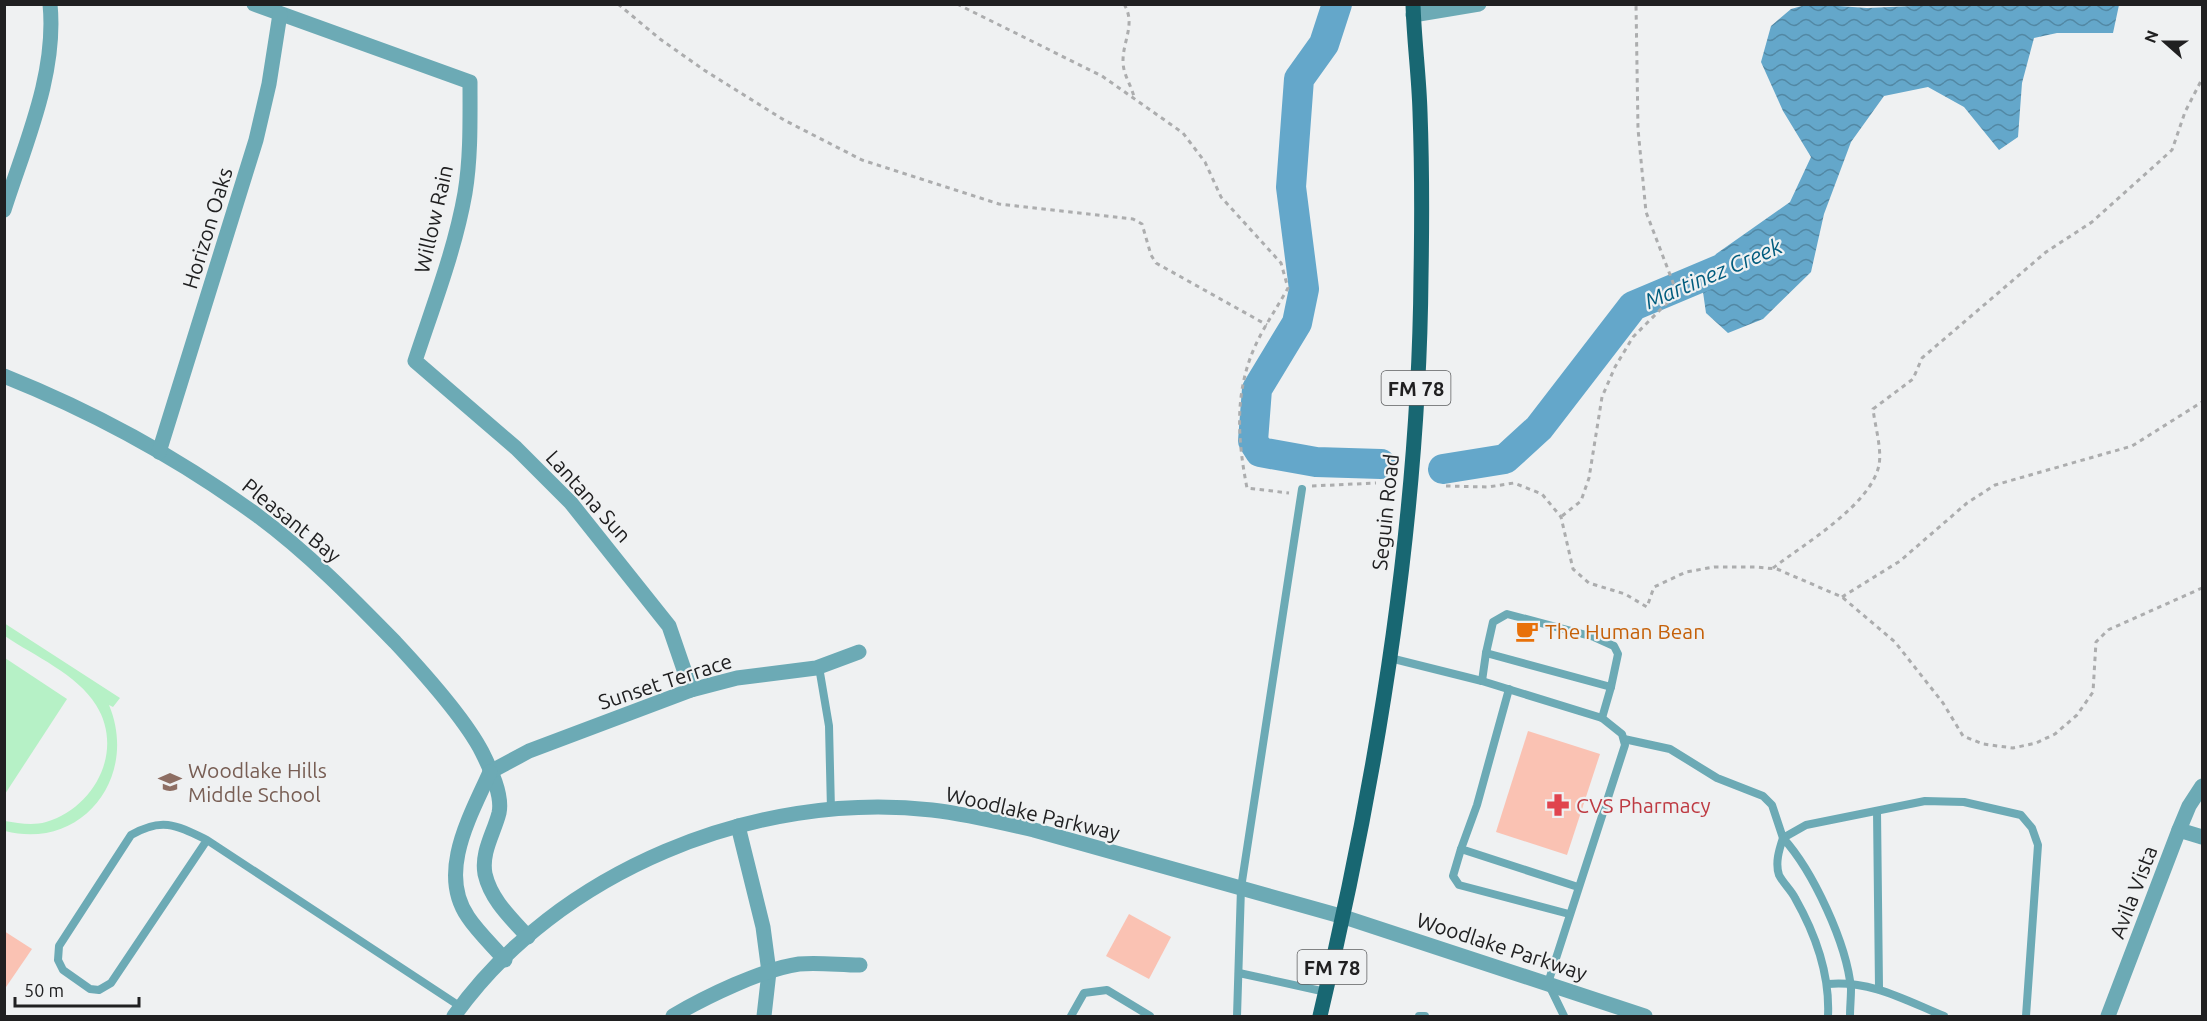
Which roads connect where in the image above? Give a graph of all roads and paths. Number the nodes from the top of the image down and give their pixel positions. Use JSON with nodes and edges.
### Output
{"nodes":[{"id":1,"x":50,"y":4,"type":"edge"},
{"id":2,"x":255,"y":4,"type":"edge"},
{"id":3,"x":618,"y":4,"type":"edge"},
{"id":4,"x":957,"y":4,"type":"edge"},
{"id":5,"x":1124,"y":4,"type":"edge"},
{"id":6,"x":1479,"y":4,"type":"edge"},
{"id":7,"x":1636,"y":4,"type":"edge"},
{"id":8,"x":1413,"y":10,"type":"edge"},
{"id":9,"x":280,"y":14,"type":"junction"},
{"id":10,"x":2202,"y":79,"type":"edge"},
{"id":11,"x":1134,"y":98,"type":"junction"},
{"id":12,"x":4,"y":210,"type":"edge"},
{"id":13,"x":1267,"y":325,"type":"junction"},
{"id":14,"x":415,"y":361,"type":"joint"},
{"id":15,"x":4,"y":376,"type":"edge"},
{"id":16,"x":2202,"y":402,"type":"edge"},
{"id":17,"x":159,"y":452,"type":"junction"},
{"id":18,"x":1376,"y":483,"type":"dead end"},
{"id":19,"x":1446,"y":486,"type":"dead end"},
{"id":20,"x":1302,"y":489,"type":"junction"},
{"id":21,"x":1561,"y":517,"type":"junction"},
{"id":22,"x":1772,"y":569,"type":"junction"},
{"id":23,"x":2202,"y":588,"type":"edge"},
{"id":24,"x":1842,"y":597,"type":"junction"},
{"id":25,"x":859,"y":652,"type":"dead end"},
{"id":26,"x":1486,"y":653,"type":"junction"},
{"id":27,"x":1390,"y":658,"type":"junction"},
{"id":28,"x":819,"y":667,"type":"junction"},
{"id":29,"x":1482,"y":681,"type":"junction"},
{"id":30,"x":1611,"y":687,"type":"junction"},
{"id":31,"x":1509,"y":689,"type":"junction"},
{"id":32,"x":691,"y":690,"type":"junction"},
{"id":33,"x":1602,"y":718,"type":"junction"},
{"id":34,"x":1624,"y":739,"type":"junction"},
{"id":35,"x":490,"y":772,"type":"junction"},
{"id":36,"x":2202,"y":786,"type":"edge"},
{"id":37,"x":831,"y":810,"type":"junction"},
{"id":38,"x":1877,"y":811,"type":"junction"},
{"id":39,"x":738,"y":826,"type":"junction"},
{"id":40,"x":2179,"y":831,"type":"junction"},
{"id":41,"x":2202,"y":837,"type":"edge"},
{"id":42,"x":1783,"y":838,"type":"junction"},
{"id":43,"x":207,"y":840,"type":"junction"},
{"id":44,"x":1461,"y":849,"type":"junction"},
{"id":45,"x":457,"y":854,"type":"junction"},
{"id":46,"x":485,"y":858,"type":"junction"},
{"id":47,"x":1578,"y":886,"type":"junction"},
{"id":48,"x":1241,"y":888,"type":"junction"},
{"id":49,"x":1569,"y":914,"type":"junction"},
{"id":50,"x":1344,"y":917,"type":"junction"},
{"id":51,"x":528,"y":937,"type":"junction"},
{"id":52,"x":505,"y":960,"type":"junction"},
{"id":53,"x":860,"y":965,"type":"dead end"},
{"id":54,"x":769,"y":972,"type":"junction"},
{"id":55,"x":1239,"y":973,"type":"junction"},
{"id":56,"x":1548,"y":982,"type":"junction"},
{"id":57,"x":1850,"y":982,"type":"junction"},
{"id":58,"x":1828,"y":984,"type":"junction"},
{"id":59,"x":1879,"y":988,"type":"junction"},
{"id":60,"x":1326,"y":992,"type":"junction"},
{"id":61,"x":457,"y":1012,"type":"edge"},
{"id":62,"x":1617,"y":1013,"type":"edge"},
{"id":63,"x":673,"y":1017,"type":"edge"},
{"id":64,"x":764,"y":1017,"type":"edge"},
{"id":65,"x":1071,"y":1017,"type":"edge"},
{"id":66,"x":1150,"y":1017,"type":"edge"},
{"id":67,"x":1237,"y":1017,"type":"edge"},
{"id":68,"x":1320,"y":1017,"type":"edge"},
{"id":69,"x":1419,"y":1017,"type":"edge"},
{"id":70,"x":1425,"y":1017,"type":"edge"},
{"id":71,"x":1564,"y":1017,"type":"edge"},
{"id":72,"x":1645,"y":1017,"type":"edge"},
{"id":73,"x":1828,"y":1017,"type":"edge"},
{"id":74,"x":1850,"y":1017,"type":"edge"},
{"id":75,"x":1944,"y":1017,"type":"edge"},
{"id":76,"x":2026,"y":1017,"type":"edge"},
{"id":77,"x":2108,"y":1017,"type":"edge"}],
"edges":[{"from":1,"to":12,"type":"street"},
{"from":2,"to":9,"type":"street"},
{"from":3,"to":13,"type":"path"},
{"from":4,"to":11,"type":"path"},
{"from":5,"to":11,"type":"path"},
{"from":6,"to":8,"type":"street"},
{"from":7,"to":21,"type":"path"},
{"from":8,"to":27,"type":"main road","name":"Seguin Road","number":"FM 78"},
{"from":9,"to":14,"type":"street","name":"Willow Rain"},
{"from":9,"to":17,"type":"street","name":"Horizon Oaks"},
{"from":10,"to":22,"type":"path"},
{"from":11,"to":13,"type":"path"},
{"from":13,"to":20,"type":"path"},
{"from":14,"to":32,"type":"street","name":"Lantana Sun"},
{"from":15,"to":17,"type":"street","name":"Pleasant Bay"},
{"from":16,"to":24,"type":"path"},
{"from":17,"to":35,"type":"street","name":"Pleasant Bay"},
{"from":18,"to":20,"type":"path"},
{"from":19,"to":21,"type":"path"},
{"from":20,"to":48,"type":"lane"},
{"from":21,"to":22,"type":"path"},
{"from":22,"to":24,"type":"path"},
{"from":23,"to":24,"type":"path"},
{"from":25,"to":28,"type":"street","name":"Sunset Terrace"},
{"from":26,"to":29,"type":"lane"},
{"from":26,"to":30,"type":"lane"},
{"from":26,"to":30,"type":"lane"},
{"from":27,"to":29,"type":"lane"},
{"from":27,"to":50,"type":"main road","name":"Seguin Road","number":"FM 78"},
{"from":28,"to":32,"type":"street","name":"Sunset Terrace"},
{"from":28,"to":37,"type":"lane"},
{"from":29,"to":31,"type":"lane"},
{"from":30,"to":33,"type":"lane"},
{"from":31,"to":33,"type":"lane"},
{"from":31,"to":44,"type":"lane"},
{"from":32,"to":35,"type":"street","name":"Sunset Terrace"},
{"from":33,"to":34,"type":"lane"},
{"from":34,"to":42,"type":"lane"},
{"from":34,"to":47,"type":"lane"},
{"from":35,"to":45,"type":"street"},
{"from":35,"to":46,"type":"street","name":"Pleasant Bay"},
{"from":36,"to":40,"type":"street","name":"Avila Vista"},
{"from":37,"to":39,"type":"street","name":"Woodlake Parkway"},
{"from":37,"to":48,"type":"street","name":"Woodlake Parkway"},
{"from":38,"to":42,"type":"lane"},
{"from":38,"to":59,"type":"lane"},
{"from":38,"to":76,"type":"lane"},
{"from":39,"to":51,"type":"street","name":"Woodlake Parkway"},
{"from":39,"to":54,"type":"street"},
{"from":40,"to":41,"type":"street"},
{"from":40,"to":77,"type":"street","name":"Avila Vista"},
{"from":42,"to":57,"type":"lane"},
{"from":42,"to":58,"type":"lane"},
{"from":43,"to":43,"type":"lane"},
{"from":43,"to":61,"type":"lane"},
{"from":44,"to":47,"type":"lane"},
{"from":44,"to":49,"type":"lane"},
{"from":45,"to":46,"type":"street"},
{"from":45,"to":52,"type":"street"},
{"from":46,"to":51,"type":"street","name":"Pleasant Bay"},
{"from":47,"to":49,"type":"lane"},
{"from":48,"to":50,"type":"street","name":"Woodlake Parkway"},
{"from":48,"to":55,"type":"lane"},
{"from":49,"to":56,"type":"lane"},
{"from":50,"to":56,"type":"street","name":"Woodlake Parkway"},
{"from":50,"to":60,"type":"main road","name":"Seguin Road","number":"FM 78"},
{"from":51,"to":52,"type":"street","name":"Woodlake Parkway"},
{"from":52,"to":61,"type":"street","name":"Woodlake Parkway"},
{"from":53,"to":54,"type":"street"},
{"from":54,"to":63,"type":"street"},
{"from":54,"to":64,"type":"street"},
{"from":55,"to":60,"type":"lane"},
{"from":55,"to":67,"type":"lane"},
{"from":56,"to":62,"type":"street","name":"Woodlake Parkway"},
{"from":56,"to":71,"type":"lane"},
{"from":57,"to":58,"type":"lane"},
{"from":57,"to":59,"type":"lane"},
{"from":57,"to":74,"type":"lane"},
{"from":58,"to":73,"type":"lane"},
{"from":59,"to":75,"type":"lane"},
{"from":60,"to":68,"type":"main road","name":"Seguin Road","number":"FM 78"},
{"from":62,"to":72,"type":"street","name":"Woodlake Parkway"},
{"from":65,"to":66,"type":"lane"},
{"from":69,"to":70,"type":"lane"}]}
